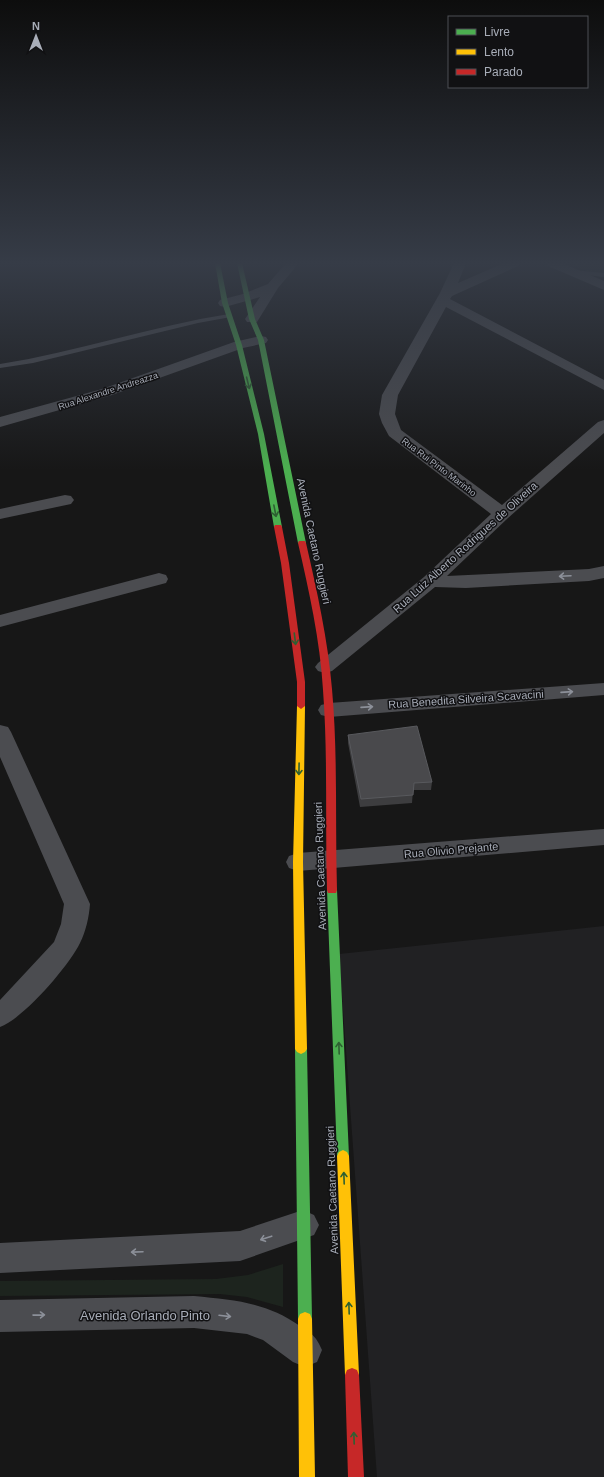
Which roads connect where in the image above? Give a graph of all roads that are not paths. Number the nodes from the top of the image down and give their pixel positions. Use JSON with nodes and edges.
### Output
{"nodes":[{"id":1,"x":152,"y":332,"type":"edge"},
{"id":2,"x":234,"y":332,"type":"edge"},
{"id":3,"x":257,"y":332,"type":"edge"},
{"id":4,"x":425,"y":332,"type":"edge"},
{"id":5,"x":507,"y":332,"type":"edge"},
{"id":6,"x":260,"y":340,"type":"junction"},
{"id":7,"x":239,"y":345,"type":"junction"},
{"id":8,"x":0,"y":366,"type":"edge"},
{"id":9,"x":604,"y":386,"type":"edge"},
{"id":10,"x":0,"y":422,"type":"edge"},
{"id":11,"x":604,"y":425,"type":"edge"},
{"id":12,"x":65,"y":500,"type":"dead end"},
{"id":13,"x":0,"y":514,"type":"edge"},
{"id":14,"x":502,"y":514,"type":"junction"},
{"id":15,"x":604,"y":572,"type":"edge"},
{"id":16,"x":159,"y":579,"type":"dead end"},
{"id":17,"x":431,"y":581,"type":"junction"},
{"id":18,"x":0,"y":621,"type":"edge"},
{"id":19,"x":325,"y":667,"type":"junction"},
{"id":20,"x":604,"y":689,"type":"edge"},
{"id":21,"x":328,"y":710,"type":"junction"},
{"id":22,"x":0,"y":732,"type":"edge"},
{"id":23,"x":604,"y":837,"type":"edge"},
{"id":24,"x":331,"y":860,"type":"junction"},
{"id":25,"x":298,"y":862,"type":"junction"},
{"id":26,"x":0,"y":1019,"type":"edge"},
{"id":27,"x":303,"y":1225,"type":"junction"},
{"id":28,"x":0,"y":1258,"type":"edge"},
{"id":29,"x":0,"y":1316,"type":"edge"},
{"id":30,"x":305,"y":1350,"type":"junction"},
{"id":31,"x":307,"y":1477,"type":"edge"},
{"id":32,"x":356,"y":1477,"type":"edge"}],
"edges":[{"from":1,"to":8,"type":"lane"},
{"from":2,"to":7,"type":"main road","name":"Avenida Caetano Ruggieri"},
{"from":3,"to":6,"type":"main road","name":"Avenida Caetano Ruggieri"},
{"from":4,"to":14,"type":"street","name":"Rua Rui Pinto Marinho"},
{"from":5,"to":9,"type":"street"},
{"from":6,"to":7,"type":"street","name":"Rua Alexandre Andreazza"},
{"from":6,"to":19,"type":"main road","name":"Avenida Caetano Ruggieri"},
{"from":7,"to":10,"type":"street","name":"Rua Alexandre Andreazza"},
{"from":7,"to":25,"type":"main road","name":"Avenida Caetano Ruggieri","one_way":true},
{"from":11,"to":14,"type":"street","name":"Rua Luiz Alberto Rodrigues de Oliveira"},
{"from":12,"to":13,"type":"street"},
{"from":14,"to":17,"type":"street","name":"Rua Luiz Alberto Rodrigues de Oliveira"},
{"from":15,"to":17,"type":"street","one_way":true},
{"from":16,"to":18,"type":"street"},
{"from":17,"to":19,"type":"street","name":"Rua Luiz Alberto Rodrigues de Oliveira"},
{"from":19,"to":21,"type":"main road","name":"Avenida Caetano Ruggieri"},
{"from":21,"to":20,"type":"street","name":"Rua Benedita Silveira Scavacini","one_way":true},
{"from":21,"to":24,"type":"main road","name":"Avenida Caetano Ruggieri"},
{"from":22,"to":26,"type":"street"},
{"from":23,"to":24,"type":"street","name":"Rua Olivio Prejante"},
{"from":24,"to":25,"type":"street","name":"Rua Olivio Prejante"},
{"from":32,"to":24,"type":"main road","name":"Avenida Caetano Ruggieri","one_way":true},
{"from":25,"to":27,"type":"main road","name":"Avenida Caetano Ruggieri"},
{"from":27,"to":28,"type":"street","one_way":true},
{"from":27,"to":30,"type":"main road","name":"Avenida Caetano Ruggieri"},
{"from":29,"to":30,"type":"street","name":"Avenida Orlando Pinto","one_way":true},
{"from":30,"to":31,"type":"main road","name":"Avenida Caetano Ruggieri"}]}
